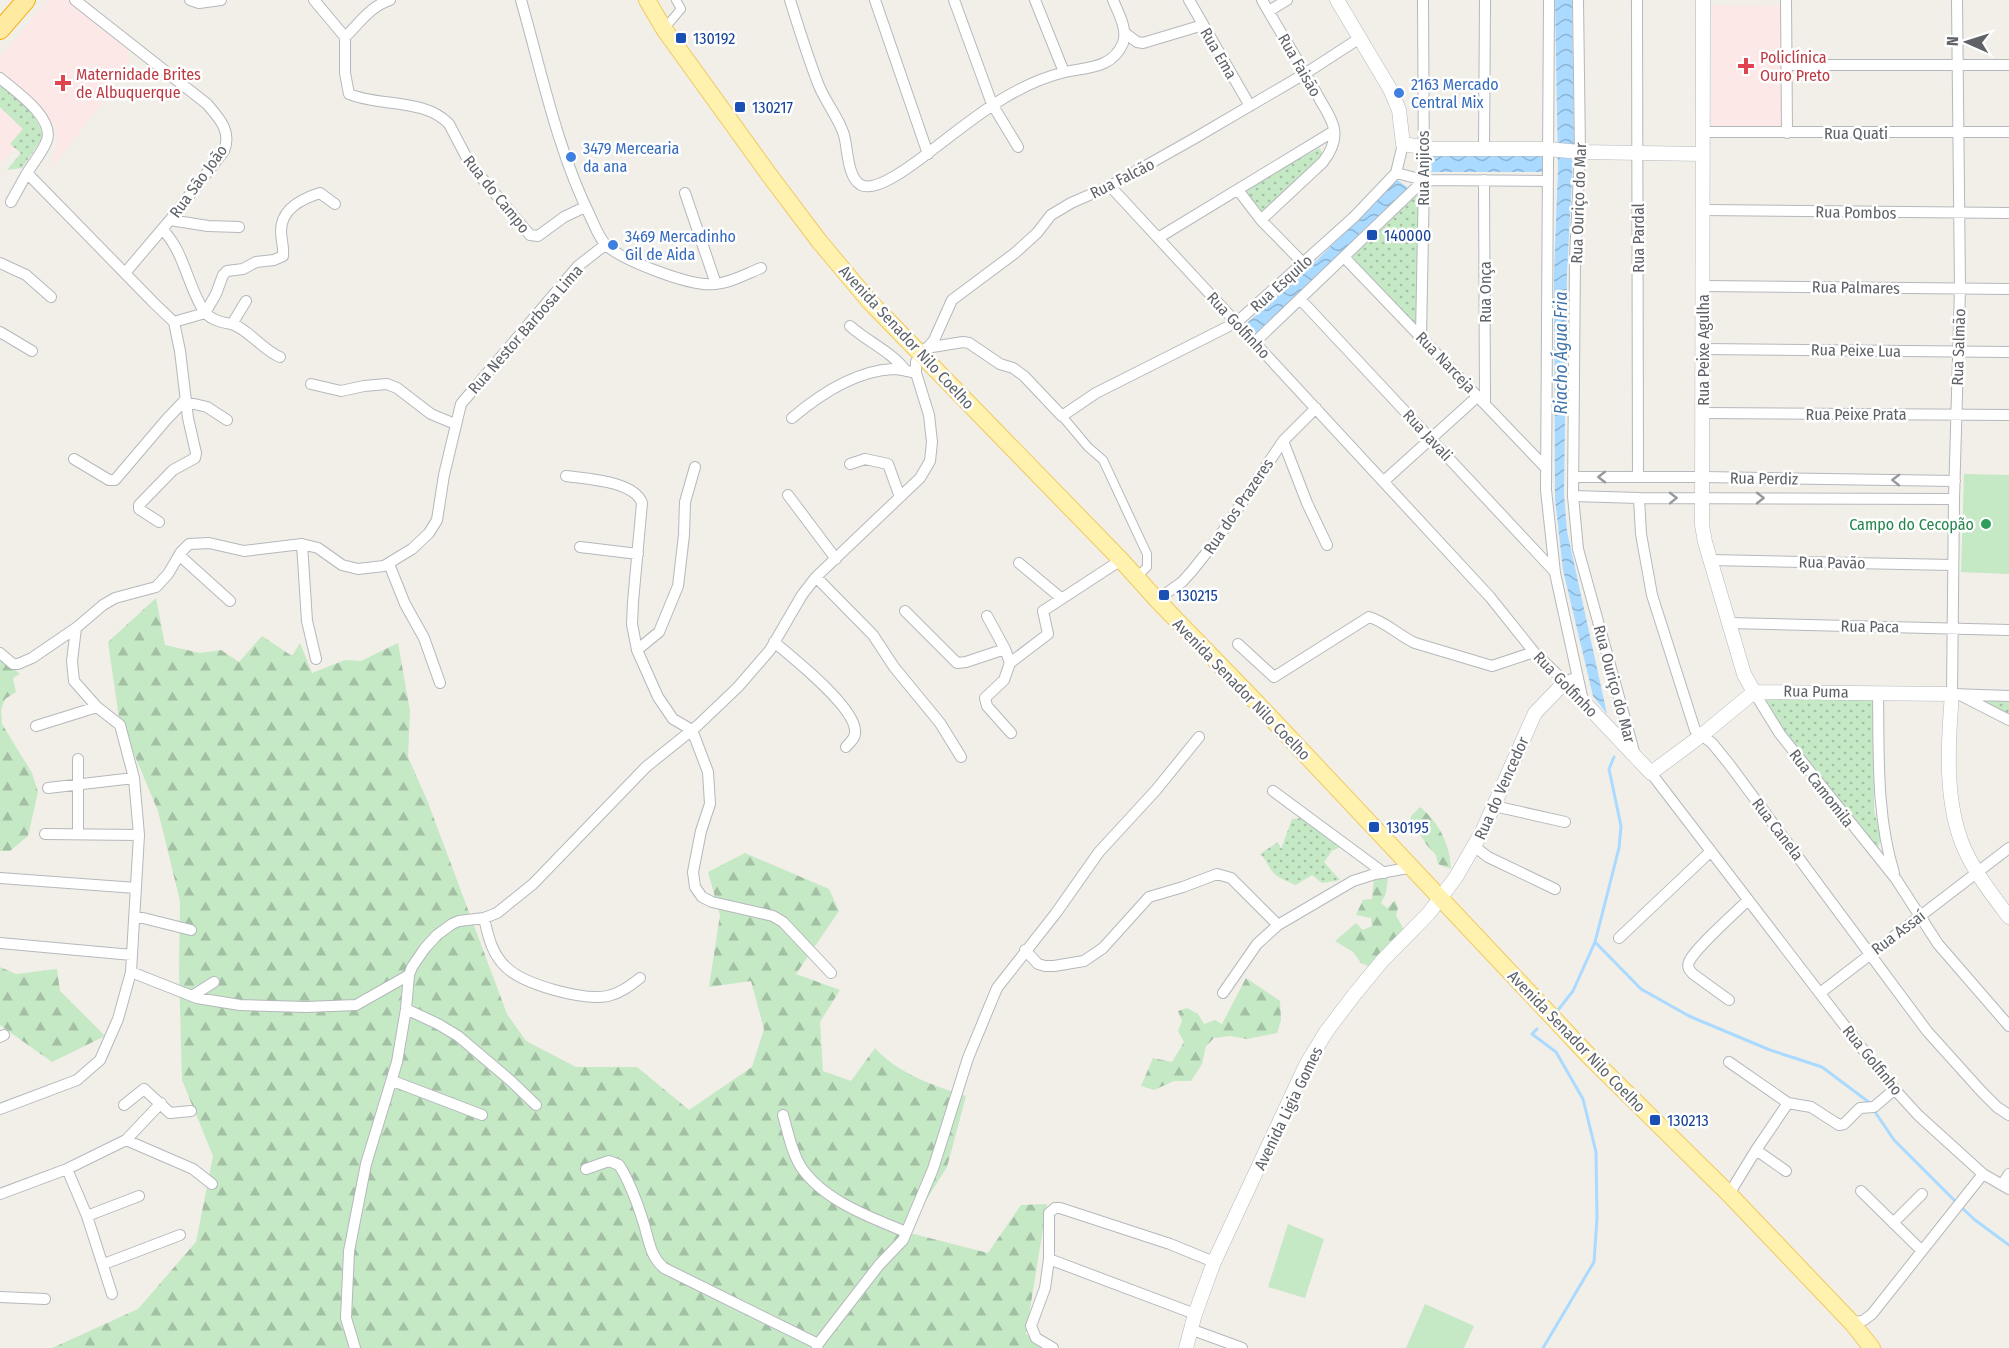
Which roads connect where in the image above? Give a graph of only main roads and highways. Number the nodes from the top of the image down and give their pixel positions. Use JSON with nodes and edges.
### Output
{"nodes":[{"id":1,"x":26,"y":0,"type":"edge"},
{"id":2,"x":647,"y":0,"type":"edge"},
{"id":3,"x":0,"y":30,"type":"edge"},
{"id":4,"x":1872,"y":1348,"type":"edge"}],
"edges":[{"from":1,"to":3,"type":"highway"},
{"from":2,"to":4,"type":"main road","name":"Avenida Senador Nilo Coelho"}]}
